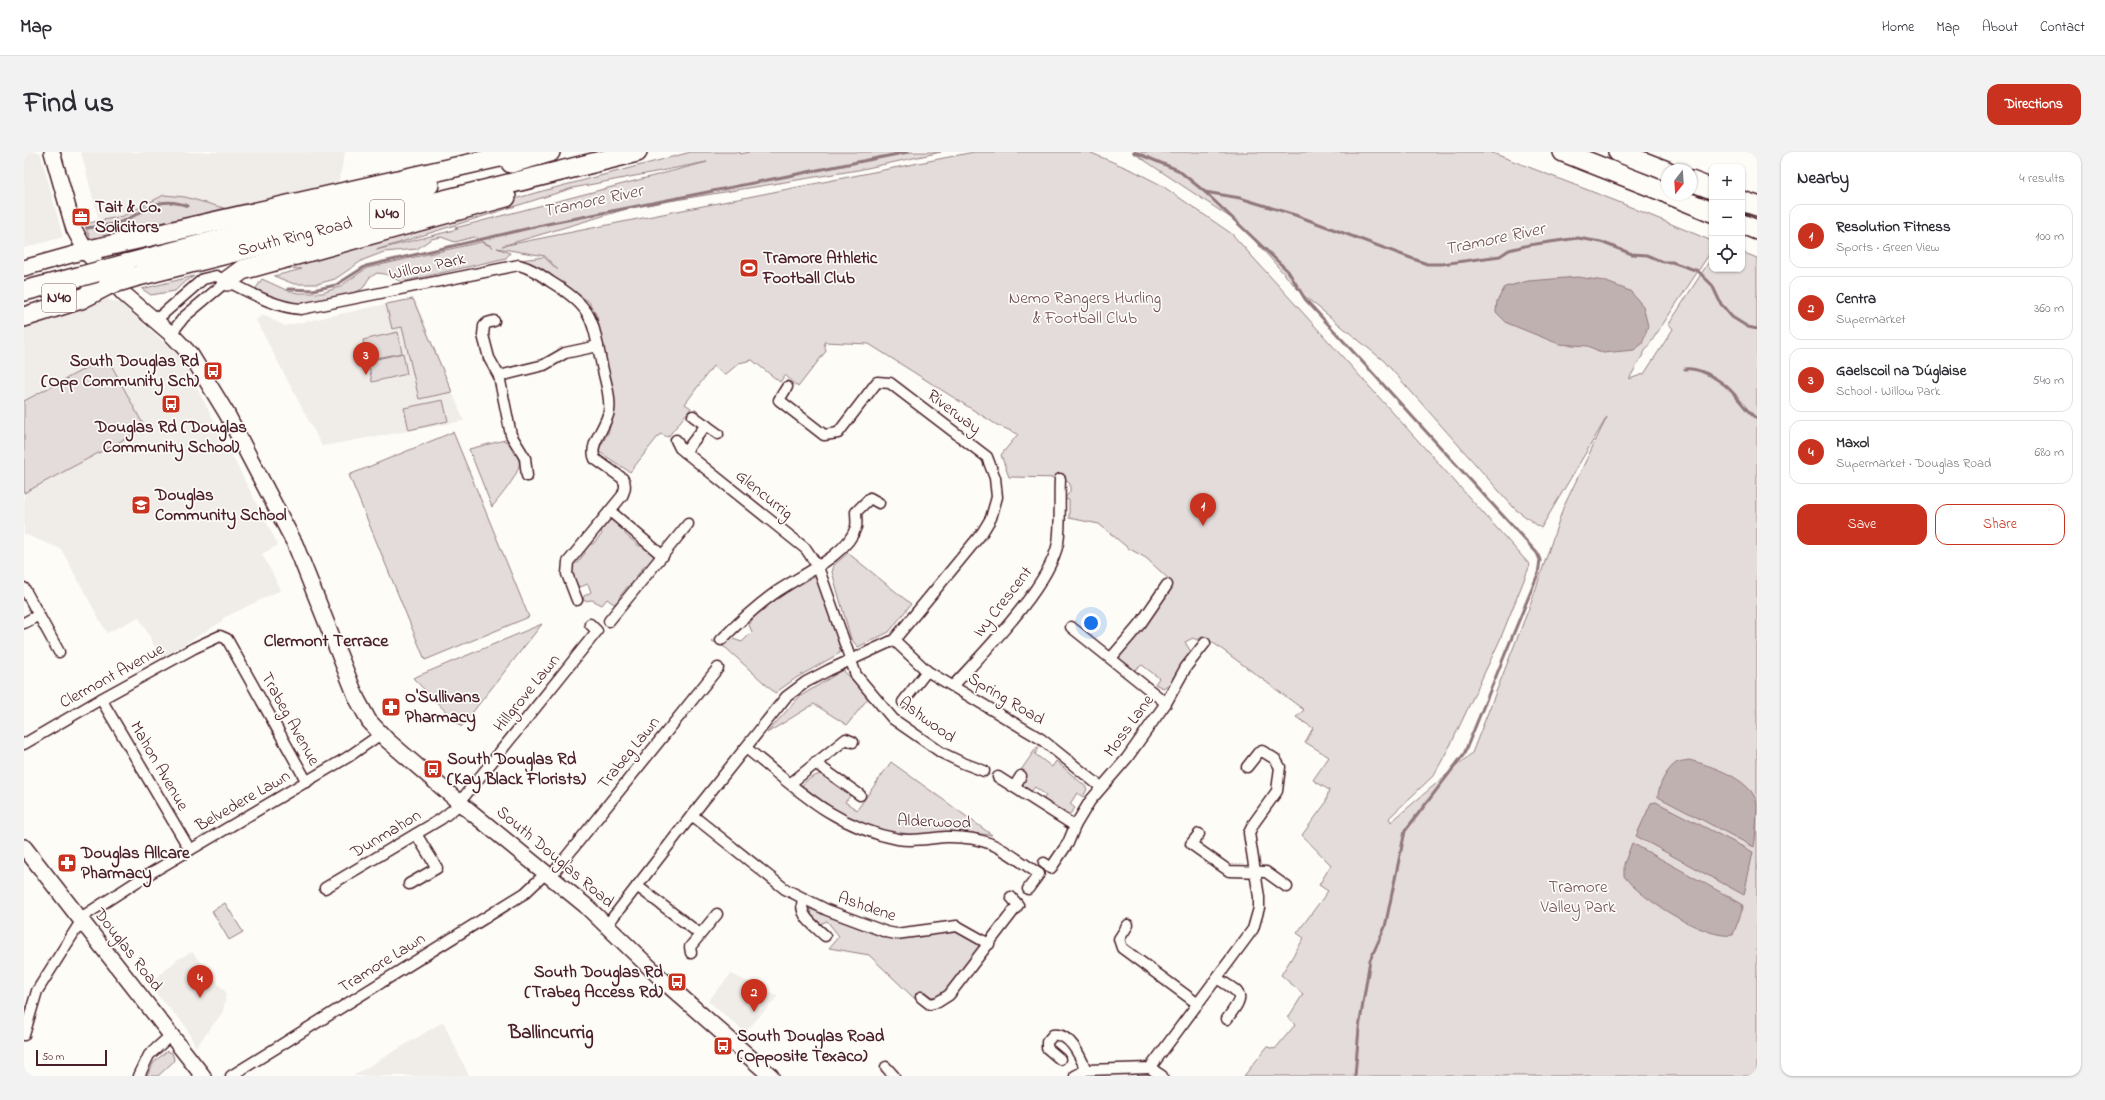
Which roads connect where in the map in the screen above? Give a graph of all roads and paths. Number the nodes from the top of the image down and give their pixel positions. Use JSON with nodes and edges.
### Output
{"nodes":[{"id":1,"x":52,"y":152,"type":"edge"},
{"id":2,"x":522,"y":152,"type":"edge"},
{"id":3,"x":550,"y":152,"type":"edge"},
{"id":4,"x":638,"y":152,"type":"edge"},
{"id":5,"x":1563,"y":152,"type":"edge"},
{"id":6,"x":1618,"y":152,"type":"edge"},
{"id":7,"x":1661,"y":169,"type":"edge"},
{"id":8,"x":1697,"y":183,"type":"edge"},
{"id":9,"x":1709,"y":188,"type":"edge"},
{"id":10,"x":1661,"y":191,"type":"edge"},
{"id":11,"x":1683,"y":200,"type":"edge"},
{"id":12,"x":1745,"y":201,"type":"edge"},
{"id":13,"x":1757,"y":206,"type":"edge"},
{"id":14,"x":1709,"y":211,"type":"edge"},
{"id":15,"x":1745,"y":225,"type":"edge"},
{"id":16,"x":1757,"y":230,"type":"edge"},
{"id":17,"x":86,"y":251,"type":"junction"},
{"id":18,"x":24,"y":268,"type":"edge"},
{"id":19,"x":132,"y":270,"type":"junction"},
{"id":20,"x":227,"y":281,"type":"junction"},
{"id":21,"x":95,"y":285,"type":"junction"},
{"id":22,"x":24,"y":291,"type":"edge"},
{"id":23,"x":24,"y":307,"type":"edge"},
{"id":24,"x":24,"y":317,"type":"edge"},
{"id":25,"x":156,"y":320,"type":"junction"},
{"id":26,"x":494,"y":321,"type":"dead end"},
{"id":27,"x":171,"y":334,"type":"junction"},
{"id":28,"x":598,"y":346,"type":"junction"},
{"id":29,"x":499,"y":376,"type":"junction"},
{"id":30,"x":787,"y":387,"type":"dead end"},
{"id":31,"x":693,"y":416,"type":"dead end"},
{"id":32,"x":706,"y":424,"type":"junction"},
{"id":33,"x":718,"y":434,"type":"dead end"},
{"id":34,"x":676,"y":440,"type":"dead end"},
{"id":35,"x":685,"y":452,"type":"junction"},
{"id":36,"x":527,"y":476,"type":"dead end"},
{"id":37,"x":1060,"y":479,"type":"dead end"},
{"id":38,"x":879,"y":503,"type":"dead end"},
{"id":39,"x":610,"y":511,"type":"junction"},
{"id":40,"x":688,"y":524,"type":"dead end"},
{"id":41,"x":662,"y":556,"type":"junction"},
{"id":42,"x":818,"y":567,"type":"junction"},
{"id":43,"x":1166,"y":585,"type":"dead end"},
{"id":44,"x":24,"y":588,"type":"edge"},
{"id":45,"x":577,"y":600,"type":"dead end"},
{"id":46,"x":39,"y":615,"type":"junction"},
{"id":47,"x":609,"y":621,"type":"dead end"},
{"id":48,"x":24,"y":623,"type":"edge"},
{"id":49,"x":590,"y":624,"type":"dead end"},
{"id":50,"x":1071,"y":627,"type":"dead end"},
{"id":51,"x":216,"y":636,"type":"joint"},
{"id":52,"x":721,"y":640,"type":"dead end"},
{"id":53,"x":894,"y":640,"type":"junction"},
{"id":54,"x":1205,"y":643,"type":"dead end"},
{"id":55,"x":59,"y":652,"type":"dead end"},
{"id":56,"x":1111,"y":658,"type":"junction"},
{"id":57,"x":850,"y":660,"type":"junction"},
{"id":58,"x":718,"y":668,"type":"dead end"},
{"id":59,"x":927,"y":671,"type":"junction"},
{"id":60,"x":953,"y":686,"type":"junction"},
{"id":61,"x":101,"y":699,"type":"junction"},
{"id":62,"x":903,"y":702,"type":"dead end"},
{"id":63,"x":1166,"y":703,"type":"junction"},
{"id":64,"x":381,"y":734,"type":"junction"},
{"id":65,"x":853,"y":742,"type":"dead end"},
{"id":66,"x":24,"y":744,"type":"edge"},
{"id":67,"x":746,"y":748,"type":"junction"},
{"id":68,"x":815,"y":763,"type":"junction"},
{"id":69,"x":1247,"y":767,"type":"dead end"},
{"id":70,"x":984,"y":771,"type":"dead end"},
{"id":71,"x":1021,"y":776,"type":"dead end"},
{"id":72,"x":998,"y":777,"type":"dead end"},
{"id":73,"x":307,"y":782,"type":"junction"},
{"id":74,"x":791,"y":783,"type":"junction"},
{"id":75,"x":1014,"y":787,"type":"junction"},
{"id":76,"x":1101,"y":787,"type":"junction"},
{"id":77,"x":860,"y":795,"type":"dead end"},
{"id":78,"x":460,"y":802,"type":"junction"},
{"id":79,"x":692,"y":815,"type":"junction"},
{"id":80,"x":1075,"y":826,"type":"junction"},
{"id":81,"x":416,"y":834,"type":"junction"},
{"id":82,"x":1199,"y":834,"type":"dead end"},
{"id":83,"x":24,"y":847,"type":"edge"},
{"id":84,"x":190,"y":850,"type":"junction"},
{"id":85,"x":1044,"y":862,"type":"dead end"},
{"id":86,"x":1255,"y":872,"type":"junction"},
{"id":87,"x":351,"y":873,"type":"junction"},
{"id":88,"x":548,"y":875,"type":"junction"},
{"id":89,"x":357,"y":882,"type":"dead end"},
{"id":90,"x":409,"y":884,"type":"dead end"},
{"id":91,"x":637,"y":886,"type":"junction"},
{"id":92,"x":1287,"y":887,"type":"dead end"},
{"id":93,"x":325,"y":888,"type":"dead end"},
{"id":94,"x":1028,"y":889,"type":"dead end"},
{"id":95,"x":1011,"y":897,"type":"dead end"},
{"id":96,"x":803,"y":899,"type":"junction"},
{"id":97,"x":717,"y":914,"type":"dead end"},
{"id":98,"x":81,"y":920,"type":"junction"},
{"id":99,"x":607,"y":925,"type":"junction"},
{"id":100,"x":1128,"y":925,"type":"dead end"},
{"id":101,"x":700,"y":934,"type":"junction"},
{"id":102,"x":825,"y":936,"type":"dead end"},
{"id":103,"x":989,"y":944,"type":"junction"},
{"id":104,"x":691,"y":953,"type":"dead end"},
{"id":105,"x":1218,"y":979,"type":"junction"},
{"id":106,"x":921,"y":996,"type":"dead end"},
{"id":107,"x":1198,"y":1004,"type":"junction"},
{"id":108,"x":1227,"y":1019,"type":"dead end"},
{"id":109,"x":24,"y":1035,"type":"edge"},
{"id":110,"x":171,"y":1035,"type":"junction"},
{"id":111,"x":1060,"y":1059,"type":"dead end"},
{"id":112,"x":1150,"y":1068,"type":"junction"},
{"id":113,"x":1086,"y":1070,"type":"junction"},
{"id":114,"x":138,"y":1076,"type":"edge"},
{"id":115,"x":203,"y":1076,"type":"edge"},
{"id":116,"x":231,"y":1076,"type":"edge"},
{"id":117,"x":771,"y":1076,"type":"edge"},
{"id":118,"x":1075,"y":1076,"type":"edge"},
{"id":119,"x":1160,"y":1076,"type":"edge"}],
"edges":[{"from":1,"to":17,"type":"main road","name":"South Douglas Road"},
{"from":2,"to":17,"type":"highway"},
{"from":3,"to":19,"type":"highway","name":"South Ring Road","number":"N40"},
{"from":4,"to":19,"type":"highway","name":"South Ring Road","number":"N40"},
{"from":4,"to":20,"type":"highway"},
{"from":5,"to":10,"type":"highway"},
{"from":6,"to":7,"type":"highway"},
{"from":8,"to":9,"type":"highway"},
{"from":11,"to":14,"type":"highway"},
{"from":12,"to":13,"type":"highway"},
{"from":15,"to":16,"type":"highway"},
{"from":17,"to":18,"type":"main road"},
{"from":17,"to":25,"type":"main road","name":"South Douglas Road"},
{"from":19,"to":21,"type":"highway","name":"South Ring Road","number":"N40","bridge":true},
{"from":19,"to":21,"type":"highway","name":"South Ring Road","number":"N40","bridge":true},
{"from":20,"to":25,"type":"street","name":"Willow Park"},
{"from":20,"to":27,"type":"street"},
{"from":20,"to":28,"type":"street","name":"Willow Park"},
{"from":21,"to":22,"type":"highway","name":"South Ring Road","number":"N40"},
{"from":21,"to":23,"type":"highway","name":"South Ring Road","number":"N40"},
{"from":21,"to":24,"type":"highway"},
{"from":25,"to":27,"type":"main road","name":"South Douglas Road"},
{"from":26,"to":29,"type":"street"},
{"from":27,"to":64,"type":"main road","name":"South Douglas Road"},
{"from":28,"to":29,"type":"street"},
{"from":28,"to":39,"type":"street","name":"Willow Park"},
{"from":29,"to":36,"type":"street"},
{"from":30,"to":53,"type":"street","name":"Riverway"},
{"from":31,"to":32,"type":"street"},
{"from":32,"to":33,"type":"street"},
{"from":32,"to":35,"type":"street"},
{"from":34,"to":35,"type":"street","name":"Glencurrig"},
{"from":35,"to":42,"type":"street","name":"Glencurrig"},
{"from":37,"to":60,"type":"street","name":"Ivy Crescent"},
{"from":38,"to":42,"type":"street"},
{"from":39,"to":41,"type":"street"},
{"from":39,"to":45,"type":"street"},
{"from":40,"to":41,"type":"street"},
{"from":41,"to":47,"type":"street"},
{"from":42,"to":52,"type":"street"},
{"from":42,"to":57,"type":"street","name":"Glencurrig"},
{"from":43,"to":56,"type":"street"},
{"from":44,"to":46,"type":"street"},
{"from":46,"to":48,"type":"street"},
{"from":46,"to":55,"type":"street"},
{"from":49,"to":78,"type":"street","name":"Hillgrove Lawn"},
{"from":50,"to":56,"type":"street"},
{"from":51,"to":61,"type":"street","name":"Clermont Avenue"},
{"from":51,"to":73,"type":"street","name":"Trabeg Avenue"},
{"from":53,"to":57,"type":"street"},
{"from":53,"to":59,"type":"street","name":"Spring Road"},
{"from":54,"to":63,"type":"street","name":"Moss Lane"},
{"from":56,"to":63,"type":"street"},
{"from":57,"to":67,"type":"street"},
{"from":57,"to":70,"type":"street","name":"Ashwood"},
{"from":58,"to":88,"type":"street","name":"Trabeg Lawn"},
{"from":59,"to":60,"type":"street","name":"Spring Road"},
{"from":59,"to":62,"type":"street"},
{"from":60,"to":76,"type":"street","name":"Spring Road"},
{"from":61,"to":66,"type":"street","name":"Clermont Avenue"},
{"from":61,"to":84,"type":"street","name":"Mahon Avenue"},
{"from":63,"to":76,"type":"street","name":"Moss Lane"},
{"from":64,"to":73,"type":"street","name":"Belvedere Lawn"},
{"from":64,"to":78,"type":"main road","name":"South Douglas Road"},
{"from":65,"to":68,"type":"street"},
{"from":67,"to":74,"type":"street","name":"Alderwood"},
{"from":67,"to":79,"type":"street"},
{"from":68,"to":74,"type":"street"},
{"from":68,"to":77,"type":"street"},
{"from":69,"to":86,"type":"street"},
{"from":71,"to":75,"type":"street"},
{"from":72,"to":75,"type":"street"},
{"from":73,"to":84,"type":"street","name":"Belvedere Lawn"},
{"from":74,"to":94,"type":"street","name":"Alderwood"},
{"from":75,"to":80,"type":"street"},
{"from":76,"to":80,"type":"street","name":"Moss Lane"},
{"from":78,"to":81,"type":"street","name":"Dunmahon"},
{"from":78,"to":88,"type":"main road","name":"South Douglas Road"},
{"from":79,"to":91,"type":"street"},
{"from":79,"to":96,"type":"street","name":"Ashdene"},
{"from":80,"to":85,"type":"street","name":"Moss Lane"},
{"from":81,"to":87,"type":"street","name":"Dunmahon"},
{"from":81,"to":90,"type":"street"},
{"from":82,"to":86,"type":"street"},
{"from":83,"to":98,"type":"main road","name":"Douglas Road"},
{"from":84,"to":98,"type":"street","name":"Belvedere Lawn"},
{"from":86,"to":92,"type":"street"},
{"from":86,"to":105,"type":"street"},
{"from":87,"to":89,"type":"street"},
{"from":87,"to":93,"type":"street","name":"Dunmahon"},
{"from":88,"to":99,"type":"main road","name":"South Douglas Road"},
{"from":88,"to":116,"type":"street","name":"Tramore Lawn"},
{"from":91,"to":99,"type":"street"},
{"from":91,"to":101,"type":"street"},
{"from":95,"to":103,"type":"street"},
{"from":96,"to":102,"type":"street"},
{"from":96,"to":103,"type":"street","name":"Ashdene"},
{"from":97,"to":101,"type":"street"},
{"from":98,"to":109,"type":"street","name":"Belvedere Lawn"},
{"from":98,"to":110,"type":"main road","name":"Douglas Road"},
{"from":99,"to":117,"type":"main road","name":"South Douglas Road"},
{"from":100,"to":107,"type":"street"},
{"from":101,"to":104,"type":"street"},
{"from":103,"to":106,"type":"street"},
{"from":105,"to":107,"type":"street"},
{"from":105,"to":108,"type":"street"},
{"from":107,"to":112,"type":"street"},
{"from":110,"to":114,"type":"street"},
{"from":110,"to":115,"type":"main road","name":"Douglas Road"},
{"from":111,"to":113,"type":"street"},
{"from":112,"to":113,"type":"street"},
{"from":112,"to":119,"type":"street"},
{"from":113,"to":118,"type":"street"}]}
